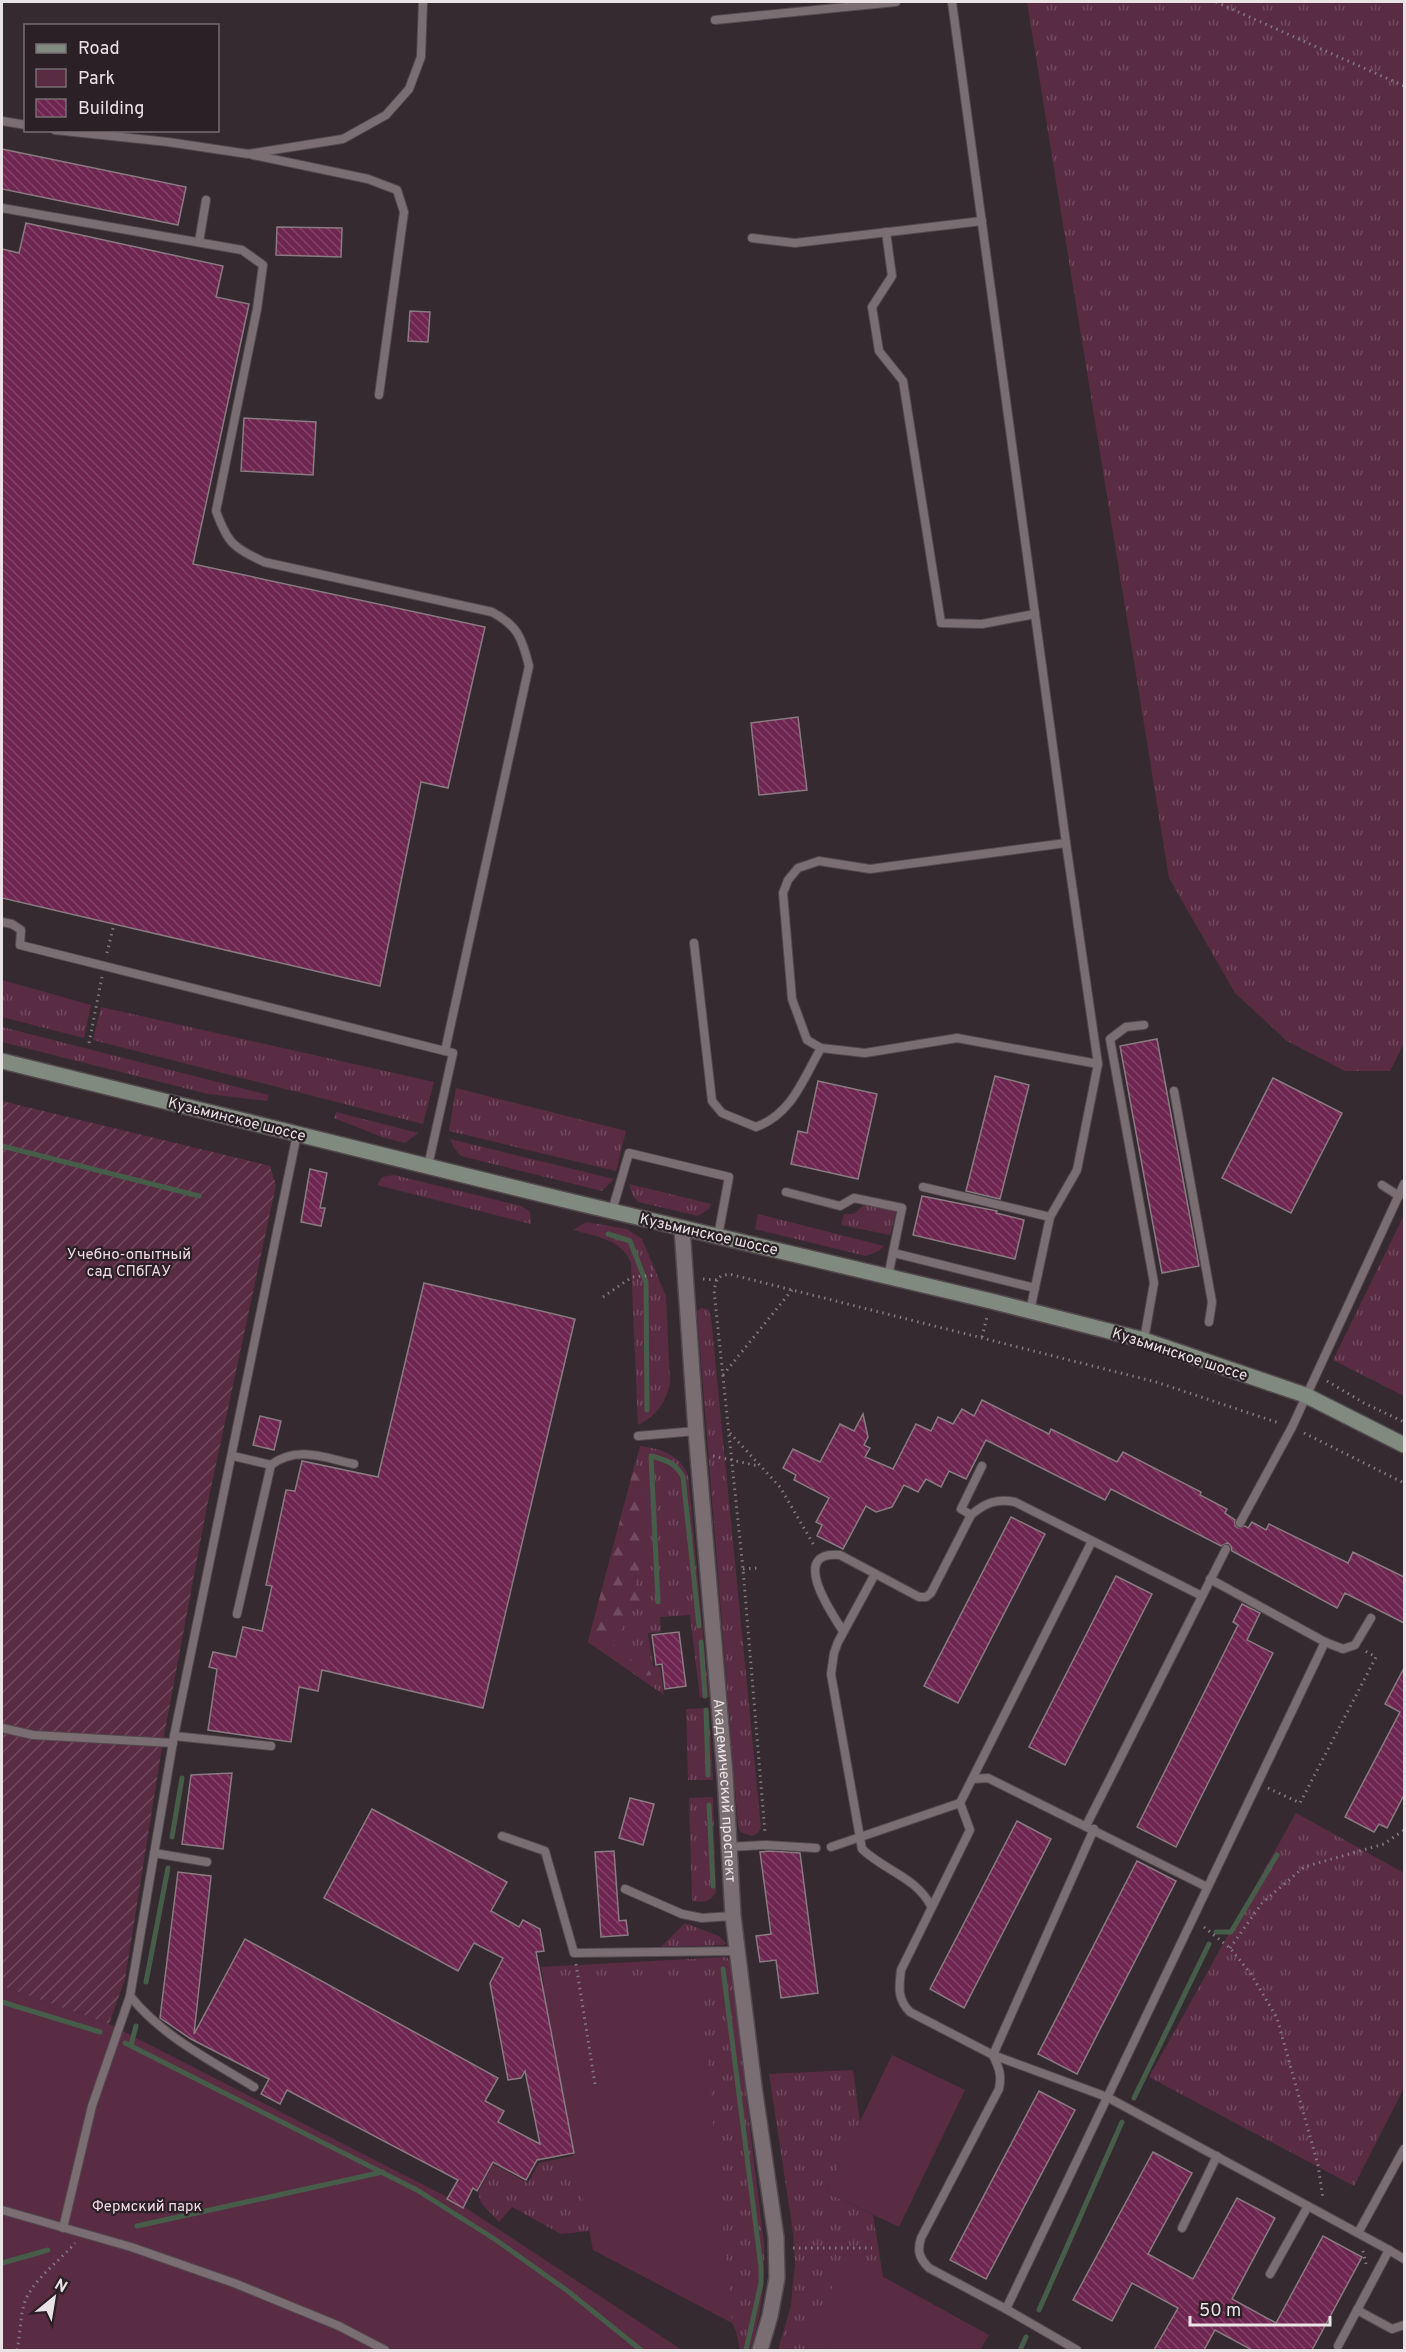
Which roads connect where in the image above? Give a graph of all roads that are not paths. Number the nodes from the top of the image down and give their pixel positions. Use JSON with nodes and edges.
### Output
{"nodes":[{"id":1,"x":423,"y":2,"type":"edge"},
{"id":2,"x":896,"y":2,"type":"edge"},
{"id":3,"x":952,"y":2,"type":"edge"},
{"id":4,"x":715,"y":20,"type":"dead end"},
{"id":5,"x":2,"y":121,"type":"edge"},
{"id":6,"x":24,"y":126,"type":"edge"},
{"id":7,"x":71,"y":132,"type":"edge"},
{"id":8,"x":248,"y":154,"type":"junction"},
{"id":9,"x":206,"y":200,"type":"dead end"},
{"id":10,"x":2,"y":208,"type":"edge"},
{"id":11,"x":982,"y":221,"type":"junction"},
{"id":12,"x":886,"y":232,"type":"junction"},
{"id":13,"x":752,"y":238,"type":"dead end"},
{"id":14,"x":199,"y":242,"type":"junction"},
{"id":15,"x":379,"y":394,"type":"dead end"},
{"id":16,"x":1035,"y":614,"type":"junction"},
{"id":17,"x":1066,"y":843,"type":"junction"},
{"id":18,"x":2,"y":922,"type":"edge"},
{"id":19,"x":694,"y":943,"type":"dead end"},
{"id":20,"x":1144,"y":1025,"type":"dead end"},
{"id":21,"x":821,"y":1048,"type":"junction"},
{"id":22,"x":445,"y":1051,"type":"junction"},
{"id":23,"x":2,"y":1060,"type":"edge"},
{"id":24,"x":1098,"y":1064,"type":"junction"},
{"id":25,"x":1174,"y":1091,"type":"dead end"},
{"id":26,"x":297,"y":1134,"type":"junction"},
{"id":27,"x":428,"y":1166,"type":"junction"},
{"id":28,"x":1404,"y":1184,"type":"edge"},
{"id":29,"x":1382,"y":1185,"type":"dead end"},
{"id":30,"x":923,"y":1187,"type":"dead end"},
{"id":31,"x":786,"y":1192,"type":"dead end"},
{"id":32,"x":1399,"y":1196,"type":"junction"},
{"id":33,"x":612,"y":1211,"type":"junction"},
{"id":34,"x":1050,"y":1217,"type":"junction"},
{"id":35,"x":682,"y":1227,"type":"junction"},
{"id":36,"x":718,"y":1236,"type":"junction"},
{"id":37,"x":894,"y":1253,"type":"junction"},
{"id":38,"x":888,"y":1277,"type":"junction"},
{"id":39,"x":1035,"y":1288,"type":"junction"},
{"id":40,"x":1030,"y":1311,"type":"junction"},
{"id":41,"x":1209,"y":1322,"type":"dead end"},
{"id":42,"x":1144,"y":1340,"type":"junction"},
{"id":43,"x":1305,"y":1395,"type":"junction"},
{"id":44,"x":696,"y":1431,"type":"junction"},
{"id":45,"x":638,"y":1436,"type":"dead end"},
{"id":46,"x":1404,"y":1445,"type":"edge"},
{"id":47,"x":233,"y":1456,"type":"junction"},
{"id":48,"x":354,"y":1464,"type":"dead end"},
{"id":49,"x":271,"y":1465,"type":"junction"},
{"id":50,"x":982,"y":1466,"type":"dead end"},
{"id":51,"x":971,"y":1515,"type":"junction"},
{"id":52,"x":1240,"y":1523,"type":"dead end"},
{"id":53,"x":1092,"y":1541,"type":"junction"},
{"id":54,"x":1226,"y":1549,"type":"dead end"},
{"id":55,"x":875,"y":1574,"type":"junction"},
{"id":56,"x":1210,"y":1580,"type":"junction"},
{"id":57,"x":1202,"y":1596,"type":"junction"},
{"id":58,"x":237,"y":1614,"type":"dead end"},
{"id":59,"x":1371,"y":1618,"type":"dead end"},
{"id":60,"x":843,"y":1631,"type":"junction"},
{"id":61,"x":1325,"y":1642,"type":"junction"},
{"id":62,"x":2,"y":1728,"type":"edge"},
{"id":63,"x":174,"y":1739,"type":"junction"},
{"id":64,"x":271,"y":1746,"type":"dead end"},
{"id":65,"x":973,"y":1779,"type":"junction"},
{"id":66,"x":960,"y":1803,"type":"junction"},
{"id":67,"x":1086,"y":1826,"type":"junction"},
{"id":68,"x":1094,"y":1829,"type":"junction"},
{"id":69,"x":502,"y":1836,"type":"dead end"},
{"id":70,"x":859,"y":1837,"type":"junction"},
{"id":71,"x":728,"y":1847,"type":"junction"},
{"id":72,"x":831,"y":1847,"type":"dead end"},
{"id":73,"x":816,"y":1848,"type":"dead end"},
{"id":74,"x":154,"y":1853,"type":"junction"},
{"id":75,"x":207,"y":1862,"type":"dead end"},
{"id":76,"x":1207,"y":1887,"type":"junction"},
{"id":77,"x":625,"y":1889,"type":"dead end"},
{"id":78,"x":931,"y":1906,"type":"junction"},
{"id":79,"x":734,"y":1916,"type":"junction"},
{"id":80,"x":737,"y":1951,"type":"junction"},
{"id":81,"x":130,"y":1996,"type":"junction"},
{"id":82,"x":993,"y":2055,"type":"junction"},
{"id":83,"x":254,"y":2087,"type":"dead end"},
{"id":84,"x":1107,"y":2097,"type":"junction"},
{"id":85,"x":1404,"y":2149,"type":"edge"},
{"id":86,"x":1217,"y":2156,"type":"junction"},
{"id":87,"x":1308,"y":2206,"type":"junction"},
{"id":88,"x":2,"y":2210,"type":"edge"},
{"id":89,"x":63,"y":2228,"type":"junction"},
{"id":90,"x":1182,"y":2228,"type":"dead end"},
{"id":91,"x":1358,"y":2233,"type":"junction"},
{"id":92,"x":1389,"y":2250,"type":"junction"},
{"id":93,"x":1404,"y":2259,"type":"edge"},
{"id":94,"x":1270,"y":2274,"type":"dead end"},
{"id":95,"x":1006,"y":2309,"type":"junction"},
{"id":96,"x":1357,"y":2310,"type":"junction"},
{"id":97,"x":1404,"y":2325,"type":"edge"},
{"id":98,"x":1338,"y":2346,"type":"dead end"},
{"id":99,"x":385,"y":2350,"type":"edge"},
{"id":100,"x":759,"y":2350,"type":"edge"},
{"id":101,"x":1077,"y":2350,"type":"edge"}],
"edges":[{"from":1,"to":8,"type":"lane"},
{"from":2,"to":4,"type":"lane"},
{"from":3,"to":11,"type":"lane"},
{"from":5,"to":6,"type":"lane"},
{"from":7,"to":8,"type":"lane"},
{"from":8,"to":15,"type":"lane"},
{"from":9,"to":14,"type":"lane"},
{"from":10,"to":14,"type":"lane"},
{"from":11,"to":12,"type":"lane"},
{"from":11,"to":16,"type":"lane"},
{"from":12,"to":13,"type":"lane"},
{"from":12,"to":16,"type":"lane"},
{"from":14,"to":22,"type":"lane"},
{"from":16,"to":17,"type":"lane"},
{"from":17,"to":21,"type":"lane"},
{"from":17,"to":24,"type":"lane"},
{"from":18,"to":22,"type":"lane"},
{"from":19,"to":21,"type":"lane"},
{"from":20,"to":42,"type":"lane"},
{"from":21,"to":24,"type":"lane"},
{"from":22,"to":27,"type":"lane"},
{"from":23,"to":26,"type":"main road","name":"Кузьминское шоссе"},
{"from":24,"to":34,"type":"lane"},
{"from":25,"to":41,"type":"lane"},
{"from":26,"to":27,"type":"main road","name":"Кузьминское шоссе"},
{"from":26,"to":47,"type":"lane"},
{"from":27,"to":33,"type":"main road","name":"Кузьминское шоссе"},
{"from":28,"to":32,"type":"lane"},
{"from":29,"to":32,"type":"lane"},
{"from":30,"to":34,"type":"lane"},
{"from":31,"to":37,"type":"lane"},
{"from":32,"to":43,"type":"lane"},
{"from":33,"to":35,"type":"main road","name":"Кузьминское шоссе"},
{"from":33,"to":36,"type":"lane"},
{"from":34,"to":39,"type":"lane"},
{"from":35,"to":36,"type":"main road","name":"Кузьминское шоссе"},
{"from":35,"to":44,"type":"street","name":"Академический проспект"},
{"from":36,"to":38,"type":"main road","name":"Кузьминское шоссе"},
{"from":37,"to":38,"type":"lane"},
{"from":37,"to":39,"type":"lane"},
{"from":38,"to":40,"type":"main road","name":"Кузьминское шоссе"},
{"from":39,"to":40,"type":"lane"},
{"from":40,"to":42,"type":"main road","name":"Кузьминское шоссе"},
{"from":42,"to":43,"type":"main road","name":"Кузьминское шоссе"},
{"from":43,"to":46,"type":"main road","name":"Кузьминское шоссе"},
{"from":43,"to":52,"type":"lane"},
{"from":44,"to":45,"type":"lane"},
{"from":44,"to":71,"type":"street","name":"Академический проспект"},
{"from":47,"to":49,"type":"lane"},
{"from":47,"to":63,"type":"lane"},
{"from":48,"to":49,"type":"lane"},
{"from":49,"to":58,"type":"lane"},
{"from":50,"to":51,"type":"lane"},
{"from":51,"to":53,"type":"lane"},
{"from":51,"to":55,"type":"lane"},
{"from":53,"to":57,"type":"lane"},
{"from":53,"to":65,"type":"lane"},
{"from":54,"to":56,"type":"lane"},
{"from":55,"to":60,"type":"lane"},
{"from":55,"to":60,"type":"lane"},
{"from":56,"to":57,"type":"lane"},
{"from":56,"to":61,"type":"lane"},
{"from":57,"to":67,"type":"lane"},
{"from":59,"to":61,"type":"lane"},
{"from":60,"to":70,"type":"lane"},
{"from":61,"to":76,"type":"lane"},
{"from":62,"to":63,"type":"lane"},
{"from":63,"to":64,"type":"lane"},
{"from":63,"to":74,"type":"lane"},
{"from":65,"to":66,"type":"lane"},
{"from":65,"to":67,"type":"lane"},
{"from":66,"to":70,"type":"lane"},
{"from":66,"to":78,"type":"lane"},
{"from":67,"to":68,"type":"lane"},
{"from":68,"to":76,"type":"lane"},
{"from":68,"to":82,"type":"lane"},
{"from":69,"to":80,"type":"lane"},
{"from":70,"to":72,"type":"lane"},
{"from":70,"to":78,"type":"lane"},
{"from":71,"to":73,"type":"lane"},
{"from":71,"to":79,"type":"street","name":"Академический проспект"},
{"from":74,"to":75,"type":"lane"},
{"from":74,"to":81,"type":"lane"},
{"from":76,"to":84,"type":"lane"},
{"from":77,"to":79,"type":"lane"},
{"from":78,"to":82,"type":"lane"},
{"from":79,"to":80,"type":"street","name":"Академический проспект"},
{"from":80,"to":100,"type":"street","name":"Академический проспект"},
{"from":81,"to":83,"type":"lane"},
{"from":81,"to":89,"type":"lane"},
{"from":82,"to":84,"type":"lane"},
{"from":82,"to":95,"type":"lane"},
{"from":84,"to":86,"type":"lane"},
{"from":84,"to":95,"type":"lane"},
{"from":85,"to":91,"type":"lane"},
{"from":86,"to":87,"type":"lane"},
{"from":86,"to":90,"type":"lane"},
{"from":87,"to":91,"type":"lane"},
{"from":87,"to":94,"type":"lane"},
{"from":88,"to":89,"type":"lane"},
{"from":89,"to":99,"type":"lane"},
{"from":91,"to":92,"type":"lane"},
{"from":92,"to":93,"type":"lane"},
{"from":92,"to":96,"type":"lane"},
{"from":95,"to":101,"type":"lane"},
{"from":96,"to":97,"type":"lane"},
{"from":96,"to":98,"type":"lane"}]}
